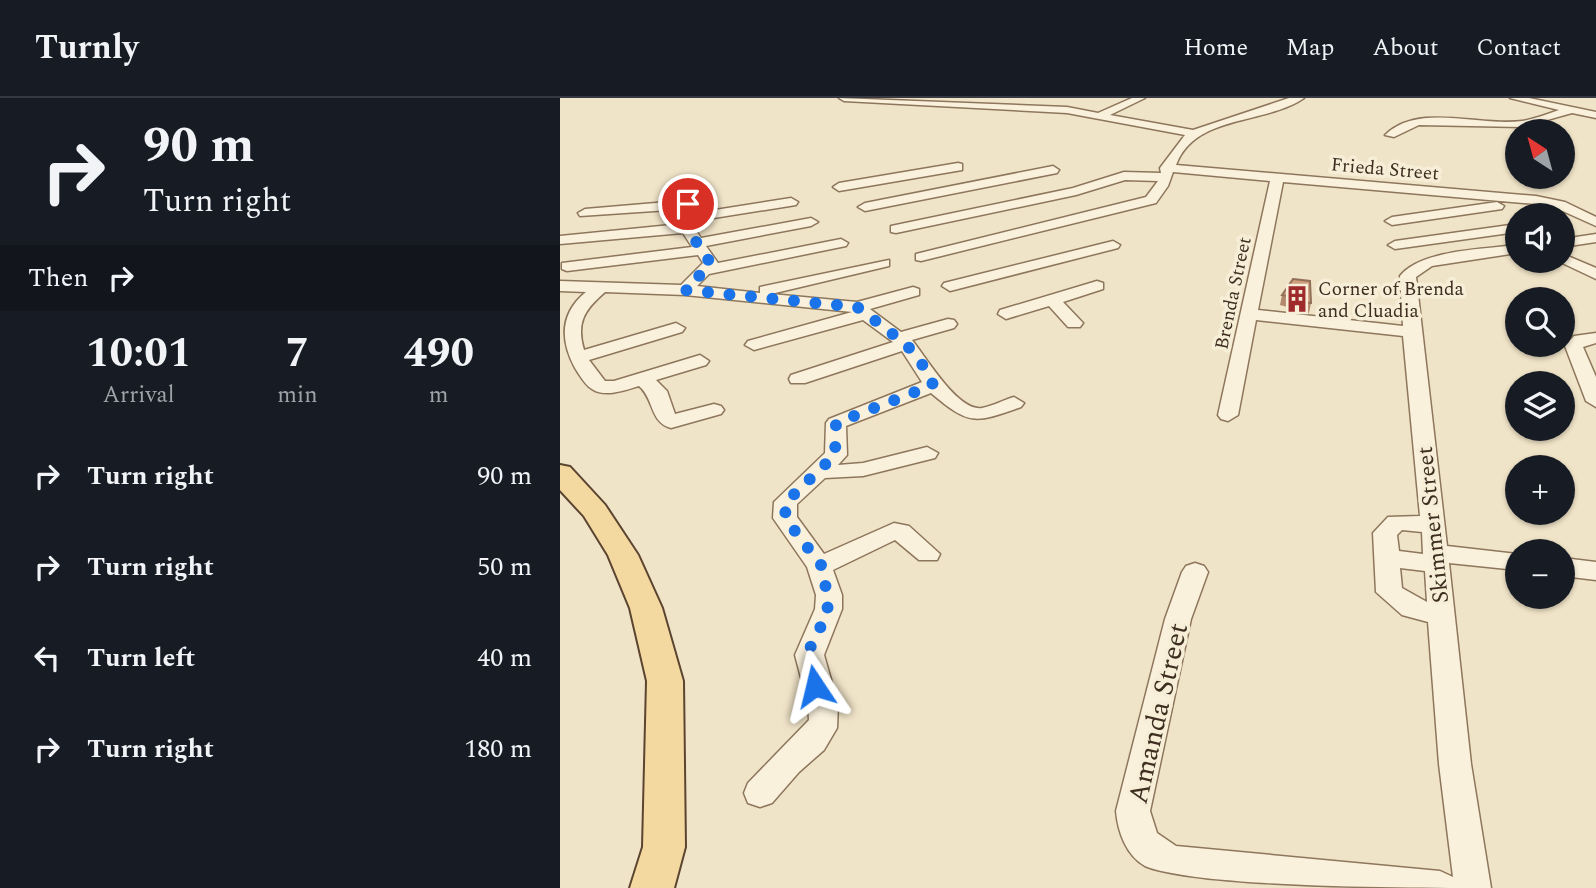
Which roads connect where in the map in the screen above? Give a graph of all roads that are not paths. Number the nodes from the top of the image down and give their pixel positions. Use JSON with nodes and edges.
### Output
{"nodes":[{"id":1,"x":844,"y":98,"type":"edge"},
{"id":2,"x":1140,"y":98,"type":"edge"},
{"id":3,"x":1299,"y":98,"type":"edge"},
{"id":4,"x":1516,"y":98,"type":"edge"},
{"id":5,"x":911,"y":99,"type":"edge"},
{"id":6,"x":1022,"y":102,"type":"edge"},
{"id":7,"x":1438,"y":110,"type":"dead end"},
{"id":8,"x":1572,"y":110,"type":"junction"},
{"id":9,"x":1074,"y":111,"type":"junction"},
{"id":10,"x":1101,"y":115,"type":"junction"},
{"id":11,"x":1596,"y":115,"type":"edge"},
{"id":12,"x":1460,"y":122,"type":"junction"},
{"id":13,"x":1060,"y":126,"type":"dead end"},
{"id":14,"x":1194,"y":133,"type":"junction"},
{"id":15,"x":1390,"y":135,"type":"dead end"},
{"id":16,"x":958,"y":167,"type":"dead end"},
{"id":17,"x":1054,"y":170,"type":"dead end"},
{"id":18,"x":928,"y":172,"type":"junction"},
{"id":19,"x":1165,"y":173,"type":"junction"},
{"id":20,"x":1277,"y":179,"type":"junction"},
{"id":21,"x":839,"y":187,"type":"dead end"},
{"id":22,"x":958,"y":189,"type":"junction"},
{"id":23,"x":728,"y":200,"type":"dead end"},
{"id":24,"x":1495,"y":201,"type":"junction"},
{"id":25,"x":791,"y":202,"type":"dead end"},
{"id":26,"x":766,"y":206,"type":"junction"},
{"id":27,"x":865,"y":207,"type":"dead end"},
{"id":28,"x":1505,"y":208,"type":"edge"},
{"id":29,"x":985,"y":210,"type":"junction"},
{"id":30,"x":585,"y":213,"type":"dead end"},
{"id":31,"x":1392,"y":220,"type":"dead end"},
{"id":32,"x":811,"y":222,"type":"dead end"},
{"id":33,"x":1596,"y":222,"type":"edge"},
{"id":34,"x":688,"y":223,"type":"junction"},
{"id":35,"x":896,"y":229,"type":"dead end"},
{"id":36,"x":1505,"y":230,"type":"edge"},
{"id":37,"x":1596,"y":238,"type":"edge"},
{"id":38,"x":994,"y":239,"type":"junction"},
{"id":39,"x":560,"y":240,"type":"edge"},
{"id":40,"x":1575,"y":241,"type":"edge"},
{"id":41,"x":841,"y":243,"type":"dead end"},
{"id":42,"x":1113,"y":245,"type":"dead end"},
{"id":43,"x":1395,"y":245,"type":"dead end"},
{"id":44,"x":700,"y":247,"type":"junction"},
{"id":45,"x":1505,"y":251,"type":"edge"},
{"id":46,"x":920,"y":257,"type":"dead end"},
{"id":47,"x":884,"y":264,"type":"dead end"},
{"id":48,"x":1575,"y":264,"type":"edge"},
{"id":49,"x":1029,"y":265,"type":"junction"},
{"id":50,"x":567,"y":266,"type":"dead end"},
{"id":51,"x":708,"y":271,"type":"junction"},
{"id":52,"x":1596,"y":274,"type":"edge"},
{"id":53,"x":560,"y":286,"type":"edge"},
{"id":54,"x":602,"y":286,"type":"junction"},
{"id":55,"x":950,"y":286,"type":"dead end"},
{"id":56,"x":1097,"y":286,"type":"dead end"},
{"id":57,"x":685,"y":290,"type":"junction"},
{"id":58,"x":913,"y":292,"type":"dead end"},
{"id":59,"x":742,"y":295,"type":"junction"},
{"id":60,"x":1060,"y":298,"type":"junction"},
{"id":61,"x":582,"y":304,"type":"junction"},
{"id":62,"x":560,"y":308,"type":"edge"},
{"id":63,"x":862,"y":310,"type":"junction"},
{"id":64,"x":1006,"y":314,"type":"dead end"},
{"id":65,"x":1249,"y":314,"type":"junction"},
{"id":66,"x":1074,"y":323,"type":"dead end"},
{"id":67,"x":948,"y":324,"type":"dead end"},
{"id":68,"x":676,"y":328,"type":"dead end"},
{"id":69,"x":1410,"y":332,"type":"junction"},
{"id":70,"x":1596,"y":338,"type":"edge"},
{"id":71,"x":902,"y":341,"type":"junction"},
{"id":72,"x":754,"y":345,"type":"dead end"},
{"id":73,"x":578,"y":358,"type":"junction"},
{"id":74,"x":700,"y":361,"type":"dead end"},
{"id":75,"x":643,"y":379,"type":"junction"},
{"id":76,"x":798,"y":379,"type":"dead end"},
{"id":77,"x":933,"y":385,"type":"junction"},
{"id":78,"x":1596,"y":401,"type":"edge"},
{"id":79,"x":1014,"y":404,"type":"dead end"},
{"id":80,"x":715,"y":410,"type":"dead end"},
{"id":81,"x":1228,"y":415,"type":"dead end"},
{"id":82,"x":927,"y":453,"type":"dead end"},
{"id":83,"x":821,"y":471,"type":"junction"},
{"id":84,"x":560,"y":473,"type":"edge"},
{"id":85,"x":1433,"y":525,"type":"junction"},
{"id":86,"x":928,"y":554,"type":"dead end"},
{"id":87,"x":1387,"y":558,"type":"junction"},
{"id":88,"x":1436,"y":558,"type":"junction"},
{"id":89,"x":1505,"y":561,"type":"edge"},
{"id":90,"x":821,"y":565,"type":"junction"},
{"id":91,"x":1575,"y":568,"type":"edge"},
{"id":92,"x":1596,"y":571,"type":"edge"},
{"id":93,"x":1195,"y":572,"type":"dead end"},
{"id":94,"x":1441,"y":615,"type":"junction"},
{"id":95,"x":760,"y":793,"type":"dead end"},
{"id":96,"x":664,"y":847,"type":"junction"},
{"id":97,"x":652,"y":888,"type":"edge"},
{"id":98,"x":673,"y":888,"type":"edge"},
{"id":99,"x":1440,"y":888,"type":"edge"},
{"id":100,"x":1473,"y":888,"type":"edge"}],
"edges":[{"from":1,"to":5,"type":"street"},
{"from":2,"to":10,"type":"street"},
{"from":3,"to":14,"type":"street"},
{"from":4,"to":8,"type":"street"},
{"from":5,"to":6,"type":"street"},
{"from":6,"to":9,"type":"street"},
{"from":7,"to":12,"type":"street"},
{"from":8,"to":11,"type":"street"},
{"from":8,"to":12,"type":"street"},
{"from":9,"to":10,"type":"street"},
{"from":9,"to":13,"type":"street"},
{"from":10,"to":14,"type":"street"},
{"from":12,"to":15,"type":"street"},
{"from":14,"to":19,"type":"street"},
{"from":16,"to":18,"type":"street"},
{"from":17,"to":22,"type":"street"},
{"from":18,"to":21,"type":"street"},
{"from":18,"to":22,"type":"street"},
{"from":19,"to":20,"type":"street","name":"Frieda Street"},
{"from":19,"to":29,"type":"street","name":"Frieda Street"},
{"from":19,"to":38,"type":"street"},
{"from":20,"to":24,"type":"street","name":"Frieda Street"},
{"from":20,"to":65,"type":"street","name":"Brenda Street"},
{"from":22,"to":27,"type":"street"},
{"from":22,"to":29,"type":"street"},
{"from":23,"to":26,"type":"street"},
{"from":24,"to":28,"type":"street"},
{"from":24,"to":31,"type":"street"},
{"from":24,"to":33,"type":"street","name":"Frieda Street"},
{"from":25,"to":26,"type":"street"},
{"from":26,"to":34,"type":"street"},
{"from":29,"to":35,"type":"street","name":"Frieda Street"},
{"from":30,"to":34,"type":"street"},
{"from":32,"to":44,"type":"street"},
{"from":34,"to":39,"type":"street"},
{"from":34,"to":44,"type":"street"},
{"from":36,"to":43,"type":"street"},
{"from":37,"to":40,"type":"street"},
{"from":38,"to":46,"type":"street"},
{"from":38,"to":49,"type":"street"},
{"from":41,"to":51,"type":"street"},
{"from":42,"to":49,"type":"street"},
{"from":44,"to":50,"type":"street"},
{"from":44,"to":51,"type":"street"},
{"from":45,"to":69,"type":"street","name":"Skimmer Street"},
{"from":47,"to":59,"type":"street"},
{"from":48,"to":52,"type":"street"},
{"from":49,"to":55,"type":"street"},
{"from":49,"to":60,"type":"street"},
{"from":51,"to":57,"type":"street"},
{"from":53,"to":54,"type":"street"},
{"from":54,"to":57,"type":"street"},
{"from":54,"to":61,"type":"street"},
{"from":56,"to":60,"type":"street"},
{"from":57,"to":59,"type":"street"},
{"from":58,"to":63,"type":"street"},
{"from":59,"to":63,"type":"street"},
{"from":60,"to":64,"type":"street"},
{"from":60,"to":66,"type":"street"},
{"from":61,"to":62,"type":"street"},
{"from":61,"to":73,"type":"street"},
{"from":63,"to":71,"type":"street"},
{"from":63,"to":72,"type":"street"},
{"from":65,"to":69,"type":"street"},
{"from":65,"to":81,"type":"street","name":"Brenda Street"},
{"from":67,"to":71,"type":"street"},
{"from":68,"to":73,"type":"street"},
{"from":69,"to":85,"type":"street","name":"Skimmer Street"},
{"from":70,"to":78,"type":"street"},
{"from":71,"to":76,"type":"street"},
{"from":71,"to":77,"type":"street"},
{"from":73,"to":75,"type":"street"},
{"from":74,"to":75,"type":"street"},
{"from":75,"to":80,"type":"street"},
{"from":77,"to":79,"type":"street"},
{"from":77,"to":83,"type":"street"},
{"from":82,"to":83,"type":"street"},
{"from":83,"to":90,"type":"street"},
{"from":84,"to":96,"type":"main road"},
{"from":85,"to":87,"type":"street"},
{"from":85,"to":88,"type":"street","name":"Skimmer Street"},
{"from":86,"to":90,"type":"street"},
{"from":87,"to":88,"type":"street"},
{"from":87,"to":94,"type":"street"},
{"from":88,"to":89,"type":"street"},
{"from":88,"to":94,"type":"street","name":"Skimmer Street"},
{"from":90,"to":95,"type":"street"},
{"from":91,"to":92,"type":"street"},
{"from":93,"to":99,"type":"street","name":"Amanda Street"},
{"from":94,"to":100,"type":"street","name":"Skimmer Street"},
{"from":96,"to":97,"type":"main road"},
{"from":96,"to":98,"type":"main road"}]}
